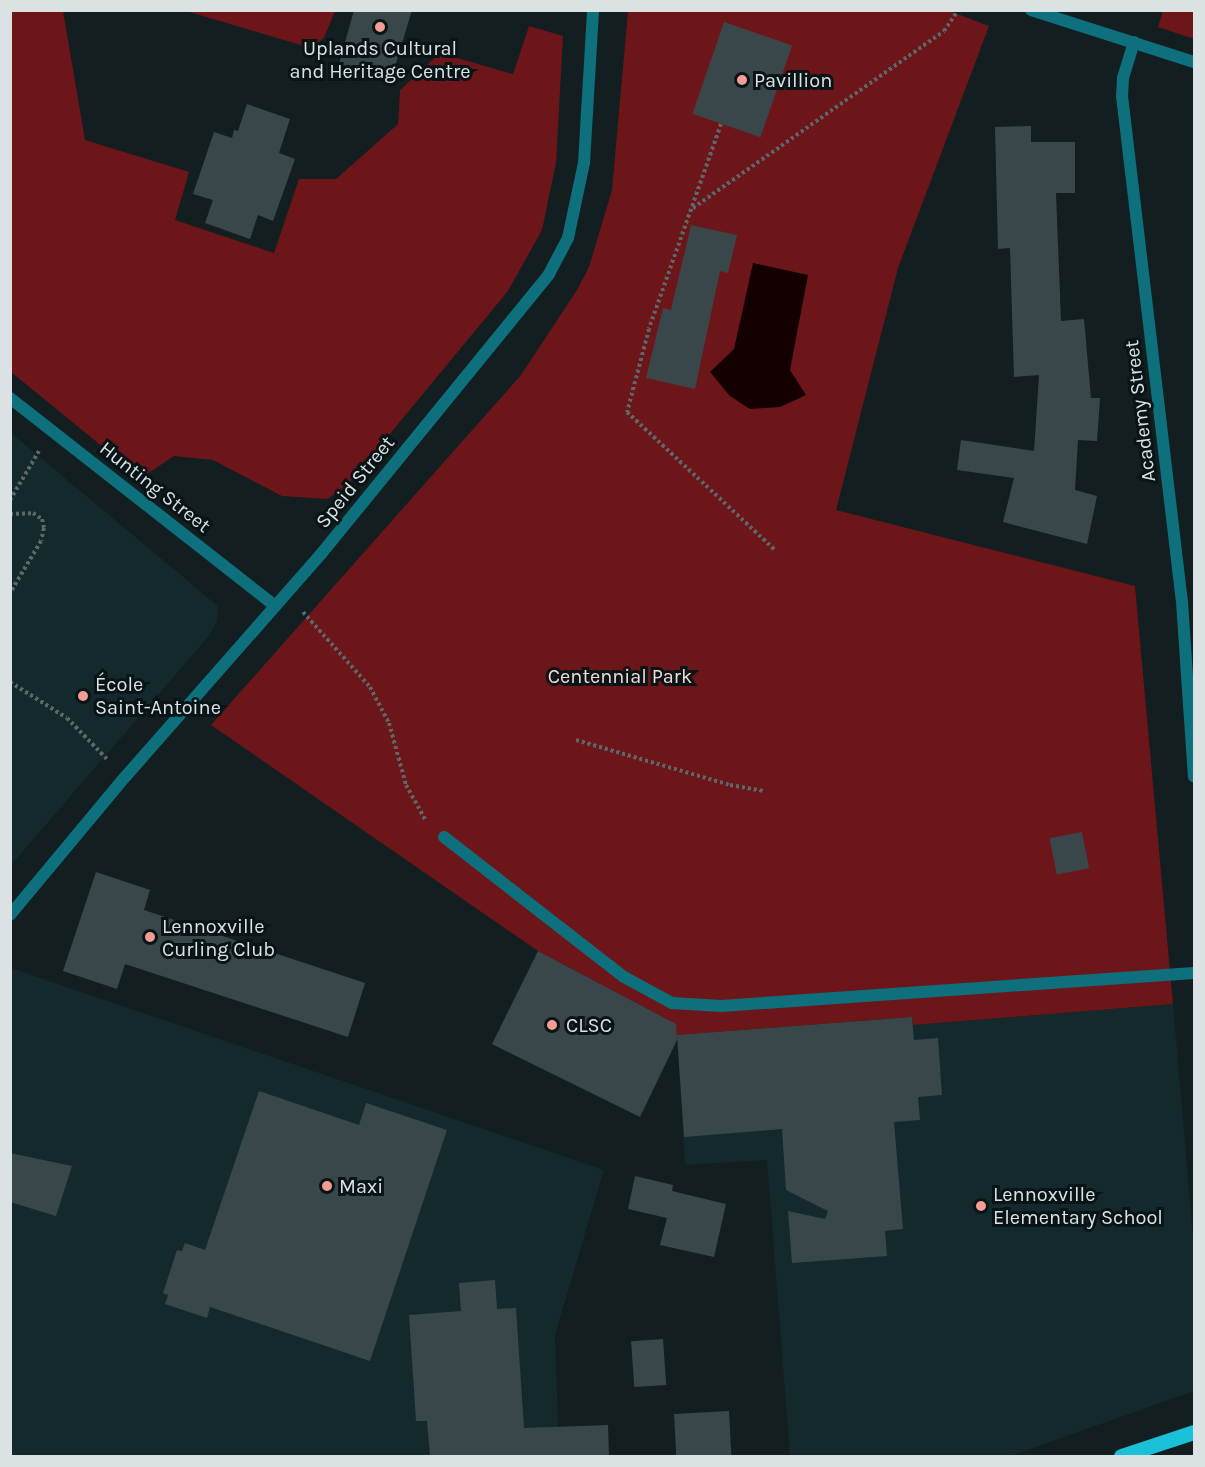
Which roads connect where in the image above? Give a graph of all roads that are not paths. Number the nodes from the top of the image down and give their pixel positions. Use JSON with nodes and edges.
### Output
{"nodes":[{"id":1,"x":593,"y":10,"type":"edge"},
{"id":2,"x":1031,"y":10,"type":"edge"},
{"id":3,"x":1134,"y":42,"type":"junction"},
{"id":4,"x":1194,"y":62,"type":"edge"},
{"id":5,"x":10,"y":398,"type":"edge"},
{"id":6,"x":275,"y":606,"type":"junction"},
{"id":7,"x":1194,"y":777,"type":"edge"},
{"id":8,"x":444,"y":837,"type":"road end"},
{"id":9,"x":10,"y":915,"type":"edge"},
{"id":10,"x":1194,"y":973,"type":"edge"},
{"id":11,"x":1194,"y":1432,"type":"edge"},
{"id":12,"x":1121,"y":1456,"type":"edge"}],
"edges":[{"from":1,"to":6,"type":"street","name":"Speid Street"},
{"from":2,"to":3,"type":"street"},
{"from":3,"to":4,"type":"street"},
{"from":3,"to":7,"type":"street","name":"Academy Street"},
{"from":5,"to":6,"type":"street","name":"Hunting Street"},
{"from":6,"to":9,"type":"street","name":"Speid Street"},
{"from":8,"to":10,"type":"street"},
{"from":11,"to":12,"type":"main road"}]}
